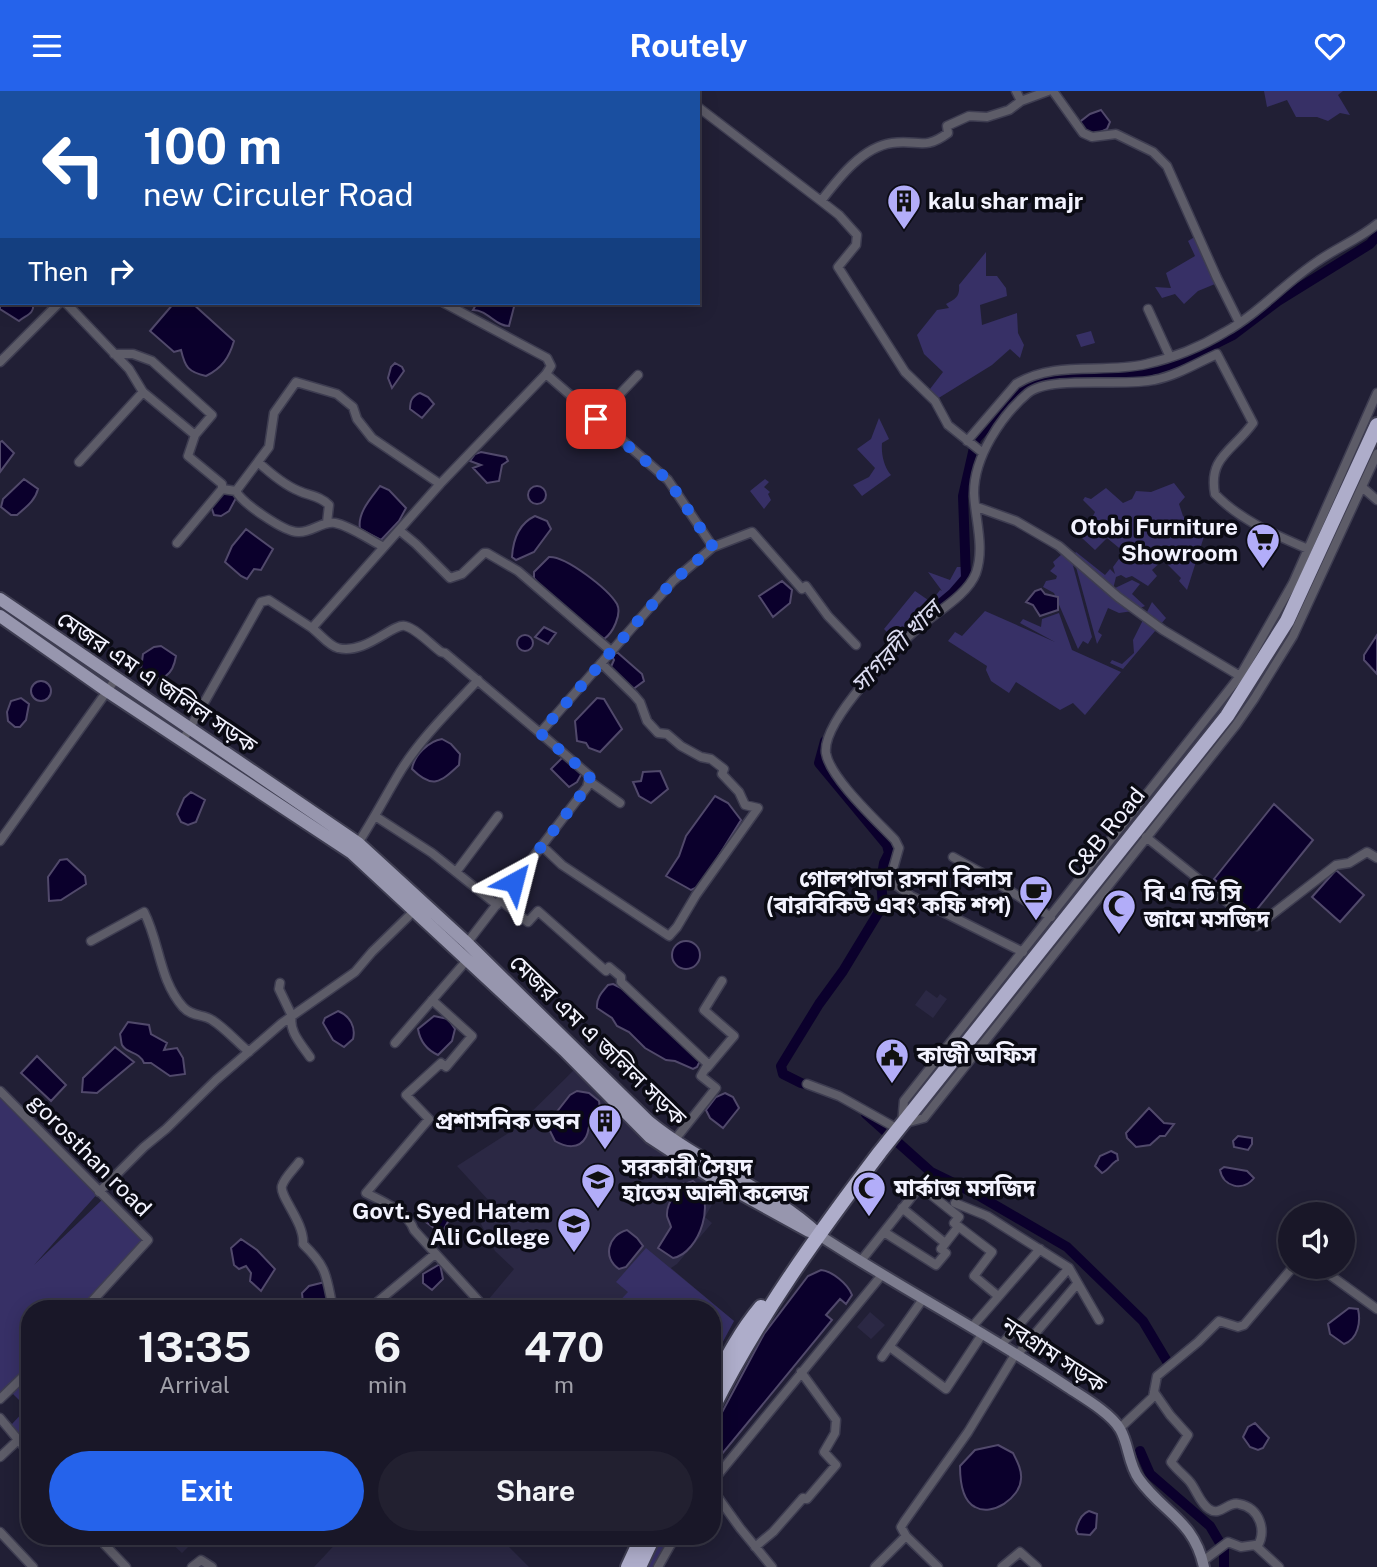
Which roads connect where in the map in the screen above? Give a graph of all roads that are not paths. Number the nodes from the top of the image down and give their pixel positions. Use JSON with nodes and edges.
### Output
{"nodes":[{"id":1,"x":1016,"y":91,"type":"edge"},
{"id":2,"x":1050,"y":91,"type":"edge"},
{"id":3,"x":1021,"y":100,"type":"junction"},
{"id":4,"x":700,"y":109,"type":"edge"},
{"id":5,"x":821,"y":201,"type":"junction"},
{"id":6,"x":1377,"y":224,"type":"edge"},
{"id":7,"x":57,"y":305,"type":"edge"},
{"id":8,"x":68,"y":305,"type":"edge"},
{"id":9,"x":448,"y":305,"type":"edge"},
{"id":10,"x":1148,"y":309,"type":"dead end"},
{"id":11,"x":1240,"y":322,"type":"junction"},
{"id":12,"x":114,"y":354,"type":"junction"},
{"id":13,"x":1170,"y":357,"type":"junction"},
{"id":14,"x":0,"y":362,"type":"edge"},
{"id":15,"x":546,"y":374,"type":"junction"},
{"id":16,"x":638,"y":375,"type":"dead end"},
{"id":17,"x":143,"y":392,"type":"junction"},
{"id":18,"x":1377,"y":393,"type":"edge"},
{"id":19,"x":596,"y":419,"type":"junction"},
{"id":20,"x":1377,"y":425,"type":"edge"},
{"id":21,"x":195,"y":435,"type":"junction"},
{"id":22,"x":967,"y":441,"type":"junction"},
{"id":23,"x":982,"y":453,"type":"junction"},
{"id":24,"x":1377,"y":454,"type":"edge"},
{"id":25,"x":79,"y":462,"type":"dead end"},
{"id":26,"x":258,"y":462,"type":"junction"},
{"id":27,"x":440,"y":484,"type":"junction"},
{"id":28,"x":1362,"y":487,"type":"junction"},
{"id":29,"x":222,"y":489,"type":"junction"},
{"id":30,"x":236,"y":491,"type":"junction"},
{"id":31,"x":1377,"y":501,"type":"edge"},
{"id":32,"x":977,"y":507,"type":"junction"},
{"id":33,"x":327,"y":523,"type":"junction"},
{"id":34,"x":399,"y":530,"type":"junction"},
{"id":35,"x":177,"y":543,"type":"dead end"},
{"id":36,"x":384,"y":547,"type":"junction"},
{"id":37,"x":713,"y":547,"type":"junction"},
{"id":38,"x":1308,"y":549,"type":"junction"},
{"id":39,"x":0,"y":599,"type":"edge"},
{"id":40,"x":0,"y":616,"type":"edge"},
{"id":41,"x":312,"y":628,"type":"junction"},
{"id":42,"x":856,"y":645,"type":"dead end"},
{"id":43,"x":611,"y":651,"type":"junction"},
{"id":44,"x":601,"y":663,"type":"junction"},
{"id":45,"x":1240,"y":676,"type":"junction"},
{"id":46,"x":115,"y":680,"type":"junction"},
{"id":47,"x":478,"y":680,"type":"junction"},
{"id":48,"x":107,"y":691,"type":"junction"},
{"id":49,"x":540,"y":733,"type":"junction"},
{"id":50,"x":186,"y":734,"type":"junction"},
{"id":51,"x":589,"y":781,"type":"junction"},
{"id":52,"x":620,"y":803,"type":"dead end"},
{"id":53,"x":375,"y":816,"type":"junction"},
{"id":54,"x":498,"y":816,"type":"dead end"},
{"id":55,"x":1146,"y":837,"type":"junction"},
{"id":56,"x":0,"y":841,"type":"edge"},
{"id":57,"x":358,"y":843,"type":"junction"},
{"id":58,"x":542,"y":846,"type":"junction"},
{"id":59,"x":953,"y":857,"type":"dead end"},
{"id":60,"x":1377,"y":858,"type":"edge"},
{"id":61,"x":456,"y":872,"type":"junction"},
{"id":62,"x":498,"y":903,"type":"junction"},
{"id":63,"x":419,"y":907,"type":"junction"},
{"id":64,"x":1051,"y":917,"type":"junction"},
{"id":65,"x":90,"y":941,"type":"dead end"},
{"id":66,"x":467,"y":943,"type":"junction"},
{"id":67,"x":1023,"y":953,"type":"junction"},
{"id":68,"x":467,"y":960,"type":"junction"},
{"id":69,"x":722,"y":981,"type":"dead end"},
{"id":70,"x":280,"y":983,"type":"dead end"},
{"id":71,"x":432,"y":1000,"type":"junction"},
{"id":72,"x":292,"y":1016,"type":"junction"},
{"id":73,"x":395,"y":1043,"type":"dead end"},
{"id":74,"x":249,"y":1052,"type":"junction"},
{"id":75,"x":310,"y":1057,"type":"dead end"},
{"id":76,"x":701,"y":1076,"type":"junction"},
{"id":77,"x":807,"y":1084,"type":"dead end"},
{"id":78,"x":0,"y":1091,"type":"edge"},
{"id":79,"x":898,"y":1129,"type":"junction"},
{"id":80,"x":673,"y":1142,"type":"junction"},
{"id":81,"x":299,"y":1162,"type":"dead end"},
{"id":82,"x":99,"y":1192,"type":"junction"},
{"id":83,"x":955,"y":1203,"type":"dead end"},
{"id":84,"x":902,"y":1208,"type":"junction"},
{"id":85,"x":958,"y":1227,"type":"junction"},
{"id":86,"x":884,"y":1232,"type":"junction"},
{"id":87,"x":819,"y":1235,"type":"junction"},
{"id":88,"x":945,"y":1244,"type":"junction"},
{"id":89,"x":1040,"y":1249,"type":"junction"},
{"id":90,"x":435,"y":1254,"type":"junction"},
{"id":91,"x":860,"y":1262,"type":"junction"},
{"id":92,"x":1069,"y":1268,"type":"junction"},
{"id":93,"x":881,"y":1276,"type":"junction"},
{"id":94,"x":1283,"y":1279,"type":"edge"},
{"id":95,"x":1336,"y":1279,"type":"edge"},
{"id":96,"x":1077,"y":1285,"type":"junction"},
{"id":97,"x":998,"y":1296,"type":"junction"},
{"id":98,"x":923,"y":1299,"type":"junction"},
{"id":99,"x":93,"y":1300,"type":"edge"},
{"id":100,"x":331,"y":1300,"type":"edge"},
{"id":101,"x":380,"y":1300,"type":"edge"},
{"id":102,"x":478,"y":1300,"type":"edge"},
{"id":103,"x":1377,"y":1309,"type":"edge"},
{"id":104,"x":1099,"y":1320,"type":"dead end"},
{"id":105,"x":972,"y":1327,"type":"junction"},
{"id":106,"x":983,"y":1333,"type":"junction"},
{"id":107,"x":1002,"y":1344,"type":"junction"},
{"id":108,"x":890,"y":1347,"type":"junction"},
{"id":109,"x":1017,"y":1353,"type":"junction"},
{"id":110,"x":882,"y":1357,"type":"dead end"},
{"id":111,"x":721,"y":1371,"type":"edge"},
{"id":112,"x":801,"y":1372,"type":"junction"},
{"id":113,"x":21,"y":1379,"type":"edge"},
{"id":114,"x":721,"y":1392,"type":"edge"},
{"id":115,"x":1154,"y":1392,"type":"junction"},
{"id":116,"x":0,"y":1399,"type":"edge"},
{"id":117,"x":0,"y":1417,"type":"edge"},
{"id":118,"x":1120,"y":1428,"type":"junction"},
{"id":119,"x":17,"y":1441,"type":"junction"},
{"id":120,"x":21,"y":1445,"type":"edge"},
{"id":121,"x":0,"y":1457,"type":"edge"},
{"id":122,"x":721,"y":1471,"type":"edge"},
{"id":123,"x":721,"y":1501,"type":"edge"},
{"id":124,"x":0,"y":1532,"type":"edge"},
{"id":125,"x":906,"y":1536,"type":"junction"},
{"id":126,"x":105,"y":1545,"type":"edge"},
{"id":127,"x":638,"y":1545,"type":"edge"},
{"id":128,"x":649,"y":1545,"type":"edge"},
{"id":129,"x":670,"y":1545,"type":"edge"},
{"id":130,"x":755,"y":1547,"type":"junction"},
{"id":131,"x":1257,"y":1547,"type":"junction"},
{"id":132,"x":1203,"y":1564,"type":"edge"},
{"id":133,"x":33,"y":1567,"type":"edge"},
{"id":134,"x":126,"y":1567,"type":"edge"},
{"id":135,"x":192,"y":1567,"type":"edge"},
{"id":136,"x":212,"y":1567,"type":"edge"},
{"id":137,"x":628,"y":1567,"type":"edge"},
{"id":138,"x":639,"y":1567,"type":"edge"},
{"id":139,"x":658,"y":1567,"type":"edge"},
{"id":140,"x":772,"y":1567,"type":"edge"},
{"id":141,"x":875,"y":1567,"type":"edge"},
{"id":142,"x":938,"y":1567,"type":"edge"},
{"id":143,"x":1002,"y":1567,"type":"edge"},
{"id":144,"x":1037,"y":1567,"type":"edge"},
{"id":145,"x":1279,"y":1567,"type":"edge"}],
"edges":[{"from":1,"to":3,"type":"street"},
{"from":2,"to":3,"type":"street"},
{"from":2,"to":11,"type":"street"},
{"from":3,"to":5,"type":"street"},
{"from":4,"to":5,"type":"street"},
{"from":5,"to":22,"type":"street"},
{"from":6,"to":11,"type":"street"},
{"from":7,"to":14,"type":"street"},
{"from":8,"to":12,"type":"street"},
{"from":9,"to":15,"type":"street"},
{"from":10,"to":13,"type":"street"},
{"from":11,"to":13,"type":"street"},
{"from":12,"to":17,"type":"street"},
{"from":12,"to":21,"type":"street"},
{"from":13,"to":22,"type":"street"},
{"from":15,"to":19,"type":"street"},
{"from":15,"to":27,"type":"street"},
{"from":16,"to":19,"type":"street"},
{"from":17,"to":21,"type":"street"},
{"from":17,"to":25,"type":"street"},
{"from":18,"to":38,"type":"street"},
{"from":19,"to":37,"type":"street"},
{"from":20,"to":79,"type":"highway","name":"C&B Road"},
{"from":21,"to":29,"type":"street"},
{"from":22,"to":23,"type":"street"},
{"from":23,"to":32,"type":"street"},
{"from":23,"to":38,"type":"street"},
{"from":24,"to":28,"type":"street"},
{"from":26,"to":27,"type":"street"},
{"from":26,"to":30,"type":"street"},
{"from":26,"to":33,"type":"street"},
{"from":27,"to":34,"type":"street"},
{"from":28,"to":31,"type":"street"},
{"from":28,"to":55,"type":"street"},
{"from":29,"to":30,"type":"street"},
{"from":29,"to":35,"type":"street"},
{"from":30,"to":33,"type":"street"},
{"from":32,"to":45,"type":"street"},
{"from":32,"to":67,"type":"street"},
{"from":33,"to":36,"type":"street"},
{"from":34,"to":36,"type":"street"},
{"from":34,"to":43,"type":"street"},
{"from":36,"to":41,"type":"street"},
{"from":37,"to":42,"type":"street"},
{"from":37,"to":43,"type":"street"},
{"from":38,"to":45,"type":"street"},
{"from":39,"to":46,"type":"main road","name":"মেজর এম এ জলিল সড়ক"},
{"from":40,"to":48,"type":"main road","name":"মেজর এম এ জলিল সড়ক"},
{"from":41,"to":47,"type":"street"},
{"from":41,"to":50,"type":"street"},
{"from":43,"to":44,"type":"street"},
{"from":44,"to":49,"type":"street"},
{"from":44,"to":58,"type":"street"},
{"from":45,"to":64,"type":"street"},
{"from":46,"to":48,"type":"street"},
{"from":46,"to":50,"type":"main road","name":"মেজর এম এ জলিল সড়ক"},
{"from":47,"to":49,"type":"street"},
{"from":47,"to":53,"type":"street"},
{"from":48,"to":50,"type":"main road","name":"মেজর এম এ জলিল সড়ক"},
{"from":48,"to":56,"type":"street"},
{"from":49,"to":51,"type":"street"},
{"from":50,"to":57,"type":"main road","name":"মেজর এম এ জলিল সড়ক"},
{"from":50,"to":63,"type":"main road","name":"মেজর এম এ জলিল সড়ক"},
{"from":51,"to":52,"type":"street"},
{"from":51,"to":58,"type":"street"},
{"from":53,"to":57,"type":"street"},
{"from":53,"to":61,"type":"street"},
{"from":54,"to":61,"type":"street"},
{"from":55,"to":60,"type":"street"},
{"from":55,"to":79,"type":"street"},
{"from":57,"to":63,"type":"main road","name":"মেজর এম এ জলিল সড়ক"},
{"from":58,"to":62,"type":"street"},
{"from":59,"to":64,"type":"street"},
{"from":61,"to":62,"type":"street"},
{"from":62,"to":66,"type":"street"},
{"from":62,"to":76,"type":"street"},
{"from":63,"to":66,"type":"main road","name":"মেজর এম এ জলিল সড়ক"},
{"from":63,"to":68,"type":"main road","name":"মেজর এম এ জলিল সড়ক"},
{"from":63,"to":72,"type":"street"},
{"from":64,"to":67,"type":"street"},
{"from":65,"to":74,"type":"street"},
{"from":66,"to":80,"type":"main road","name":"মেজর এম এ জলিল সড়ক"},
{"from":67,"to":79,"type":"street"},
{"from":68,"to":71,"type":"street"},
{"from":68,"to":87,"type":"main road","name":"মেজর এম এ জলিল সড়ক"},
{"from":69,"to":76,"type":"street"},
{"from":70,"to":72,"type":"street"},
{"from":71,"to":73,"type":"street"},
{"from":71,"to":90,"type":"street"},
{"from":72,"to":74,"type":"street"},
{"from":72,"to":75,"type":"street"},
{"from":74,"to":82,"type":"street"},
{"from":76,"to":80,"type":"street"},
{"from":77,"to":79,"type":"street"},
{"from":78,"to":82,"type":"street","name":"gorosthan road"},
{"from":79,"to":87,"type":"highway","name":"C&B Road"},
{"from":80,"to":87,"type":"main road","name":"মেজর এম এ জলিল সড়ক"},
{"from":81,"to":100,"type":"street"},
{"from":82,"to":99,"type":"street","name":"gorosthan road"},
{"from":83,"to":89,"type":"street"},
{"from":84,"to":85,"type":"street"},
{"from":84,"to":86,"type":"street"},
{"from":84,"to":88,"type":"street"},
{"from":85,"to":88,"type":"street"},
{"from":85,"to":97,"type":"street"},
{"from":86,"to":88,"type":"street"},
{"from":86,"to":91,"type":"street"},
{"from":87,"to":91,"type":"main road","name":"নবগ্রাম সড়ক"},
{"from":87,"to":111,"type":"highway","name":"C&B Road"},
{"from":87,"to":114,"type":"highway","name":"C&B Road"},
{"from":89,"to":92,"type":"street"},
{"from":89,"to":97,"type":"street"},
{"from":90,"to":101,"type":"street"},
{"from":90,"to":102,"type":"street"},
{"from":91,"to":93,"type":"main road","name":"নবগ্রাম সড়ক"},
{"from":92,"to":96,"type":"street"},
{"from":92,"to":107,"type":"street"},
{"from":93,"to":98,"type":"main road","name":"নবগ্রাম সড়ক"},
{"from":93,"to":112,"type":"street"},
{"from":94,"to":115,"type":"street"},
{"from":95,"to":103,"type":"street"},
{"from":96,"to":104,"type":"street"},
{"from":96,"to":109,"type":"street"},
{"from":97,"to":105,"type":"street"},
{"from":98,"to":105,"type":"main road","name":"নবগ্রাম সড়ক"},
{"from":98,"to":108,"type":"street"},
{"from":105,"to":106,"type":"main road","name":"নবগ্রাম সড়ক"},
{"from":106,"to":107,"type":"main road","name":"নবগ্রাম সড়ক"},
{"from":106,"to":108,"type":"street"},
{"from":107,"to":109,"type":"main road","name":"নবগ্রাম সড়ক"},
{"from":108,"to":110,"type":"street"},
{"from":109,"to":118,"type":"main road","name":"নবগ্রাম সড়ক"},
{"from":109,"to":125,"type":"street"},
{"from":112,"to":122,"type":"street"},
{"from":112,"to":130,"type":"street"},
{"from":113,"to":116,"type":"street"},
{"from":115,"to":118,"type":"street"},
{"from":115,"to":131,"type":"street"},
{"from":117,"to":119,"type":"street"},
{"from":118,"to":132,"type":"main road"},
{"from":119,"to":120,"type":"street"},
{"from":119,"to":121,"type":"street"},
{"from":123,"to":130,"type":"street"},
{"from":124,"to":133,"type":"street"},
{"from":125,"to":141,"type":"street"},
{"from":125,"to":142,"type":"street"},
{"from":126,"to":134,"type":"street"},
{"from":127,"to":137,"type":"highway"},
{"from":128,"to":138,"type":"highway"},
{"from":129,"to":139,"type":"street"},
{"from":130,"to":140,"type":"street"},
{"from":131,"to":132,"type":"street"},
{"from":131,"to":145,"type":"street"},
{"from":135,"to":136,"type":"street"},
{"from":143,"to":144,"type":"street"}]}
